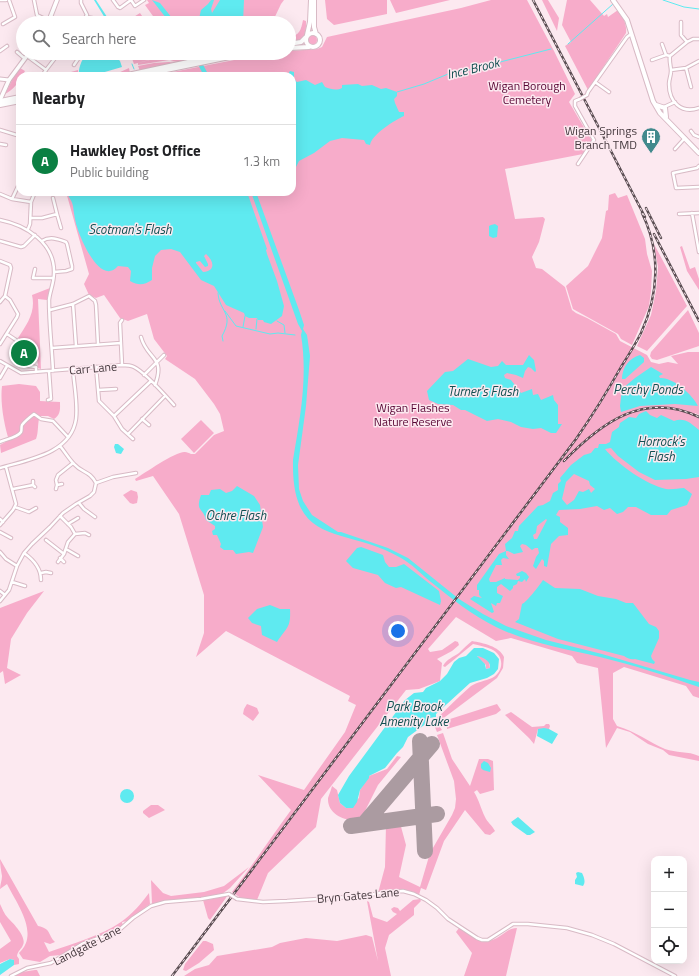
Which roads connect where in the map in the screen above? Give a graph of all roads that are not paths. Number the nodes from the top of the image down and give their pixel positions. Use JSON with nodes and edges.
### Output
{"nodes":[{"id":1,"x":0,"y":0,"type":"edge"},
{"id":2,"x":7,"y":0,"type":"edge"},
{"id":3,"x":34,"y":0,"type":"edge"},
{"id":4,"x":57,"y":0,"type":"edge"},
{"id":5,"x":81,"y":0,"type":"edge"},
{"id":6,"x":112,"y":0,"type":"edge"},
{"id":7,"x":131,"y":0,"type":"edge"},
{"id":8,"x":144,"y":0,"type":"edge"},
{"id":9,"x":311,"y":0,"type":"edge"},
{"id":10,"x":314,"y":0,"type":"edge"},
{"id":11,"x":613,"y":0,"type":"edge"},
{"id":12,"x":37,"y":16,"type":"edge"},
{"id":13,"x":50,"y":16,"type":"edge"},
{"id":14,"x":86,"y":16,"type":"edge"},
{"id":15,"x":3,"y":24,"type":"dead end"},
{"id":16,"x":680,"y":24,"type":"dead end"},
{"id":17,"x":316,"y":34,"type":"junction"},
{"id":18,"x":631,"y":34,"type":"junction"},
{"id":19,"x":307,"y":36,"type":"junction"},
{"id":20,"x":699,"y":38,"type":"edge"},
{"id":21,"x":687,"y":42,"type":"junction"},
{"id":22,"x":296,"y":43,"type":"edge"},
{"id":23,"x":662,"y":44,"type":"dead end"},
{"id":24,"x":7,"y":46,"type":"dead end"},
{"id":25,"x":312,"y":47,"type":"junction"},
{"id":26,"x":296,"y":48,"type":"edge"},
{"id":27,"x":0,"y":51,"type":"edge"},
{"id":28,"x":666,"y":55,"type":"junction"},
{"id":29,"x":670,"y":56,"type":"junction"},
{"id":30,"x":24,"y":60,"type":"edge"},
{"id":31,"x":32,"y":60,"type":"edge"},
{"id":32,"x":54,"y":60,"type":"edge"},
{"id":33,"x":77,"y":60,"type":"edge"},
{"id":34,"x":207,"y":60,"type":"edge"},
{"id":35,"x":652,"y":60,"type":"dead end"},
{"id":36,"x":699,"y":60,"type":"edge"},
{"id":37,"x":192,"y":63,"type":"junction"},
{"id":38,"x":74,"y":65,"type":"dead end"},
{"id":39,"x":686,"y":68,"type":"junction"},
{"id":40,"x":46,"y":70,"type":"joint"},
{"id":41,"x":671,"y":70,"type":"junction"},
{"id":42,"x":144,"y":72,"type":"edge"},
{"id":43,"x":154,"y":72,"type":"edge"},
{"id":44,"x":0,"y":79,"type":"edge"},
{"id":45,"x":9,"y":80,"type":"junction"},
{"id":46,"x":595,"y":82,"type":"junction"},
{"id":47,"x":692,"y":88,"type":"dead end"},
{"id":48,"x":609,"y":92,"type":"dead end"},
{"id":49,"x":16,"y":99,"type":"edge"},
{"id":50,"x":16,"y":101,"type":"edge"},
{"id":51,"x":1,"y":102,"type":"edge"},
{"id":52,"x":675,"y":102,"type":"junction"},
{"id":53,"x":699,"y":108,"type":"edge"},
{"id":54,"x":663,"y":110,"type":"junction"},
{"id":55,"x":0,"y":130,"type":"edge"},
{"id":56,"x":692,"y":133,"type":"dead end"},
{"id":57,"x":16,"y":135,"type":"edge"},
{"id":58,"x":699,"y":137,"type":"edge"},
{"id":59,"x":685,"y":138,"type":"junction"},
{"id":60,"x":0,"y":144,"type":"edge"},
{"id":61,"x":6,"y":145,"type":"dead end"},
{"id":62,"x":675,"y":149,"type":"dead end"},
{"id":63,"x":699,"y":153,"type":"edge"},
{"id":64,"x":578,"y":164,"type":"dead end"},
{"id":65,"x":699,"y":166,"type":"edge"},
{"id":66,"x":699,"y":187,"type":"edge"},
{"id":67,"x":16,"y":190,"type":"edge"},
{"id":68,"x":0,"y":194,"type":"edge"},
{"id":69,"x":33,"y":196,"type":"edge"},
{"id":70,"x":54,"y":198,"type":"dead end"},
{"id":71,"x":12,"y":199,"type":"junction"},
{"id":72,"x":31,"y":202,"type":"junction"},
{"id":73,"x":692,"y":213,"type":"junction"},
{"id":74,"x":699,"y":213,"type":"edge"},
{"id":75,"x":57,"y":214,"type":"junction"},
{"id":76,"x":678,"y":214,"type":"dead end"},
{"id":77,"x":31,"y":218,"type":"junction"},
{"id":78,"x":0,"y":220,"type":"edge"},
{"id":79,"x":61,"y":228,"type":"dead end"},
{"id":80,"x":28,"y":229,"type":"junction"},
{"id":81,"x":35,"y":235,"type":"junction"},
{"id":82,"x":0,"y":241,"type":"edge"},
{"id":83,"x":42,"y":242,"type":"junction"},
{"id":84,"x":699,"y":252,"type":"edge"},
{"id":85,"x":0,"y":261,"type":"edge"},
{"id":86,"x":35,"y":269,"type":"dead end"},
{"id":87,"x":54,"y":272,"type":"junction"},
{"id":88,"x":54,"y":278,"type":"junction"},
{"id":89,"x":5,"y":296,"type":"junction"},
{"id":90,"x":1,"y":300,"type":"edge"},
{"id":91,"x":73,"y":304,"type":"junction"},
{"id":92,"x":50,"y":310,"type":"junction"},
{"id":93,"x":122,"y":320,"type":"dead end"},
{"id":94,"x":7,"y":334,"type":"junction"},
{"id":95,"x":141,"y":337,"type":"dead end"},
{"id":96,"x":19,"y":342,"type":"dead end"},
{"id":97,"x":121,"y":342,"type":"junction"},
{"id":98,"x":0,"y":344,"type":"edge"},
{"id":99,"x":98,"y":344,"type":"junction"},
{"id":100,"x":76,"y":346,"type":"junction"},
{"id":101,"x":52,"y":348,"type":"junction"},
{"id":102,"x":164,"y":355,"type":"dead end"},
{"id":103,"x":0,"y":361,"type":"edge"},
{"id":104,"x":157,"y":361,"type":"junction"},
{"id":105,"x":122,"y":365,"type":"junction"},
{"id":106,"x":8,"y":366,"type":"junction"},
{"id":107,"x":28,"y":366,"type":"dead end"},
{"id":108,"x":96,"y":367,"type":"junction"},
{"id":109,"x":73,"y":370,"type":"junction"},
{"id":110,"x":49,"y":371,"type":"junction"},
{"id":111,"x":54,"y":371,"type":"junction"},
{"id":112,"x":36,"y":372,"type":"junction"},
{"id":113,"x":144,"y":374,"type":"junction"},
{"id":114,"x":0,"y":378,"type":"edge"},
{"id":115,"x":151,"y":381,"type":"junction"},
{"id":116,"x":155,"y":385,"type":"junction"},
{"id":117,"x":115,"y":388,"type":"dead end"},
{"id":118,"x":98,"y":390,"type":"junction"},
{"id":119,"x":165,"y":396,"type":"junction"},
{"id":120,"x":48,"y":400,"type":"dead end"},
{"id":121,"x":174,"y":405,"type":"dead end"},
{"id":122,"x":114,"y":416,"type":"junction"},
{"id":123,"x":142,"y":419,"type":"junction"},
{"id":124,"x":149,"y":425,"type":"dead end"},
{"id":125,"x":128,"y":434,"type":"junction"},
{"id":126,"x":68,"y":437,"type":"junction"},
{"id":127,"x":133,"y":439,"type":"dead end"},
{"id":128,"x":0,"y":442,"type":"edge"},
{"id":129,"x":60,"y":446,"type":"junction"},
{"id":130,"x":73,"y":463,"type":"junction"},
{"id":131,"x":6,"y":467,"type":"junction"},
{"id":132,"x":0,"y":468,"type":"edge"},
{"id":133,"x":136,"y":472,"type":"dead end"},
{"id":134,"x":33,"y":481,"type":"dead end"},
{"id":135,"x":96,"y":483,"type":"junction"},
{"id":136,"x":62,"y":484,"type":"dead end"},
{"id":137,"x":13,"y":488,"type":"junction"},
{"id":138,"x":79,"y":503,"type":"junction"},
{"id":139,"x":15,"y":507,"type":"junction"},
{"id":140,"x":36,"y":508,"type":"dead end"},
{"id":141,"x":60,"y":516,"type":"junction"},
{"id":142,"x":93,"y":516,"type":"dead end"},
{"id":143,"x":78,"y":518,"type":"dead end"},
{"id":144,"x":0,"y":519,"type":"edge"},
{"id":145,"x":3,"y":522,"type":"junction"},
{"id":146,"x":68,"y":524,"type":"junction"},
{"id":147,"x":0,"y":525,"type":"edge"},
{"id":148,"x":0,"y":532,"type":"edge"},
{"id":149,"x":75,"y":534,"type":"junction"},
{"id":150,"x":89,"y":535,"type":"dead end"},
{"id":151,"x":11,"y":538,"type":"dead end"},
{"id":152,"x":46,"y":540,"type":"dead end"},
{"id":153,"x":66,"y":549,"type":"junction"},
{"id":154,"x":0,"y":552,"type":"edge"},
{"id":155,"x":24,"y":553,"type":"junction"},
{"id":156,"x":64,"y":554,"type":"junction"},
{"id":157,"x":78,"y":556,"type":"dead end"},
{"id":158,"x":60,"y":558,"type":"junction"},
{"id":159,"x":58,"y":562,"type":"dead end"},
{"id":160,"x":64,"y":562,"type":"dead end"},
{"id":161,"x":17,"y":566,"type":"junction"},
{"id":162,"x":41,"y":573,"type":"junction"},
{"id":163,"x":51,"y":573,"type":"dead end"},
{"id":164,"x":41,"y":580,"type":"dead end"},
{"id":165,"x":12,"y":582,"type":"junction"},
{"id":166,"x":25,"y":586,"type":"dead end"},
{"id":167,"x":0,"y":591,"type":"edge"},
{"id":168,"x":5,"y":595,"type":"junction"},
{"id":169,"x":0,"y":601,"type":"edge"},
{"id":170,"x":229,"y":894,"type":"joint"},
{"id":171,"x":11,"y":976,"type":"edge"},
{"id":172,"x":676,"y":976,"type":"edge"}],
"edges":[{"from":1,"to":2,"type":"street"},
{"from":2,"to":15,"type":"street"},
{"from":3,"to":12,"type":"street"},
{"from":4,"to":13,"type":"main road"},
{"from":5,"to":14,"type":"street"},
{"from":6,"to":7,"type":"street"},
{"from":7,"to":8,"type":"street"},
{"from":9,"to":19,"type":"main road"},
{"from":10,"to":17,"type":"main road"},
{"from":11,"to":18,"type":"main road"},
{"from":16,"to":21,"type":"street"},
{"from":17,"to":19,"type":"main road"},
{"from":17,"to":25,"type":"main road"},
{"from":18,"to":46,"type":"street"},
{"from":18,"to":54,"type":"main road"},
{"from":19,"to":22,"type":"main road"},
{"from":19,"to":25,"type":"main road"},
{"from":20,"to":21,"type":"street"},
{"from":21,"to":29,"type":"street"},
{"from":23,"to":28,"type":"street"},
{"from":24,"to":27,"type":"street"},
{"from":25,"to":26,"type":"main road"},
{"from":28,"to":29,"type":"street"},
{"from":28,"to":35,"type":"street"},
{"from":29,"to":41,"type":"street"},
{"from":30,"to":45,"type":"main road"},
{"from":31,"to":40,"type":"street"},
{"from":32,"to":40,"type":"street"},
{"from":33,"to":38,"type":"street"},
{"from":34,"to":37,"type":"main road"},
{"from":36,"to":39,"type":"street"},
{"from":37,"to":42,"type":"main road"},
{"from":37,"to":43,"type":"main road"},
{"from":39,"to":41,"type":"street"},
{"from":39,"to":47,"type":"street"},
{"from":41,"to":52,"type":"street"},
{"from":44,"to":45,"type":"street"},
{"from":45,"to":51,"type":"main road"},
{"from":46,"to":48,"type":"street"},
{"from":46,"to":64,"type":"street","bridge":true},
{"from":49,"to":51,"type":"main road"},
{"from":50,"to":51,"type":"main road"},
{"from":52,"to":53,"type":"street"},
{"from":52,"to":54,"type":"street"},
{"from":54,"to":59,"type":"main road"},
{"from":55,"to":57,"type":"street"},
{"from":56,"to":58,"type":"street"},
{"from":59,"to":62,"type":"street"},
{"from":59,"to":63,"type":"main road"},
{"from":60,"to":61,"type":"street"},
{"from":65,"to":66,"type":"street"},
{"from":67,"to":71,"type":"street"},
{"from":68,"to":71,"type":"street"},
{"from":69,"to":72,"type":"street"},
{"from":70,"to":75,"type":"street"},
{"from":71,"to":72,"type":"street"},
{"from":72,"to":77,"type":"street"},
{"from":73,"to":74,"type":"street"},
{"from":73,"to":76,"type":"street"},
{"from":73,"to":84,"type":"street"},
{"from":75,"to":77,"type":"street"},
{"from":75,"to":79,"type":"street"},
{"from":77,"to":80,"type":"street"},
{"from":78,"to":80,"type":"street"},
{"from":80,"to":81,"type":"street"},
{"from":81,"to":82,"type":"street"},
{"from":81,"to":83,"type":"street"},
{"from":83,"to":87,"type":"street"},
{"from":83,"to":87,"type":"street"},
{"from":85,"to":89,"type":"street"},
{"from":86,"to":88,"type":"street"},
{"from":87,"to":88,"type":"street"},
{"from":88,"to":92,"type":"street"},
{"from":89,"to":90,"type":"street"},
{"from":89,"to":94,"type":"street"},
{"from":91,"to":92,"type":"street"},
{"from":91,"to":99,"type":"street"},
{"from":91,"to":100,"type":"street"},
{"from":92,"to":101,"type":"street"},
{"from":93,"to":97,"type":"street"},
{"from":94,"to":96,"type":"street"},
{"from":94,"to":98,"type":"street"},
{"from":95,"to":104,"type":"street"},
{"from":97,"to":99,"type":"street"},
{"from":97,"to":105,"type":"street"},
{"from":99,"to":100,"type":"street"},
{"from":100,"to":101,"type":"street"},
{"from":101,"to":111,"type":"street"},
{"from":102,"to":104,"type":"street"},
{"from":103,"to":106,"type":"street","name":"Carr Lane"},
{"from":104,"to":113,"type":"street"},
{"from":104,"to":116,"type":"street"},
{"from":105,"to":108,"type":"street","name":"Carr Lane"},
{"from":105,"to":113,"type":"street","name":"Carr Lane"},
{"from":106,"to":112,"type":"street","name":"Carr Lane"},
{"from":106,"to":114,"type":"street"},
{"from":107,"to":112,"type":"street"},
{"from":108,"to":109,"type":"street","name":"Carr Lane"},
{"from":108,"to":118,"type":"street"},
{"from":109,"to":111,"type":"street","name":"Carr Lane"},
{"from":109,"to":126,"type":"street"},
{"from":110,"to":111,"type":"street","name":"Carr Lane"},
{"from":110,"to":112,"type":"street","name":"Carr Lane"},
{"from":110,"to":120,"type":"street"},
{"from":113,"to":115,"type":"street","name":"Carr Lane"},
{"from":115,"to":116,"type":"street","name":"Carr Lane"},
{"from":115,"to":122,"type":"street"},
{"from":116,"to":119,"type":"street","name":"Carr Lane"},
{"from":117,"to":118,"type":"street"},
{"from":118,"to":122,"type":"street"},
{"from":119,"to":121,"type":"street","name":"Carr Lane"},
{"from":119,"to":123,"type":"street"},
{"from":122,"to":125,"type":"street"},
{"from":123,"to":124,"type":"street"},
{"from":123,"to":125,"type":"street"},
{"from":125,"to":127,"type":"street"},
{"from":126,"to":128,"type":"street"},
{"from":126,"to":129,"type":"street"},
{"from":129,"to":130,"type":"street"},
{"from":129,"to":131,"type":"street"},
{"from":130,"to":135,"type":"street"},
{"from":130,"to":136,"type":"street"},
{"from":131,"to":132,"type":"street"},
{"from":131,"to":137,"type":"street"},
{"from":133,"to":135,"type":"street"},
{"from":134,"to":137,"type":"street"},
{"from":135,"to":138,"type":"street"},
{"from":137,"to":139,"type":"street"},
{"from":138,"to":141,"type":"street"},
{"from":138,"to":142,"type":"street"},
{"from":139,"to":140,"type":"street"},
{"from":139,"to":145,"type":"street"},
{"from":141,"to":146,"type":"street"},
{"from":141,"to":155,"type":"street"},
{"from":143,"to":146,"type":"street"},
{"from":144,"to":145,"type":"street"},
{"from":145,"to":147,"type":"street"},
{"from":146,"to":149,"type":"street"},
{"from":148,"to":151,"type":"street"},
{"from":149,"to":150,"type":"street"},
{"from":149,"to":153,"type":"street"},
{"from":152,"to":156,"type":"street"},
{"from":153,"to":156,"type":"street"},
{"from":153,"to":157,"type":"street"},
{"from":154,"to":161,"type":"street"},
{"from":155,"to":161,"type":"street"},
{"from":155,"to":162,"type":"street"},
{"from":156,"to":158,"type":"street"},
{"from":158,"to":159,"type":"street"},
{"from":158,"to":160,"type":"street"},
{"from":161,"to":165,"type":"street"},
{"from":162,"to":163,"type":"street"},
{"from":162,"to":164,"type":"street"},
{"from":165,"to":166,"type":"street"},
{"from":165,"to":168,"type":"street"},
{"from":167,"to":168,"type":"street"},
{"from":168,"to":169,"type":"street"},
{"from":170,"to":171,"type":"street","name":"Landgate Lane"},
{"from":170,"to":172,"type":"street","name":"Bryn Gates Lane","bridge":true}]}
